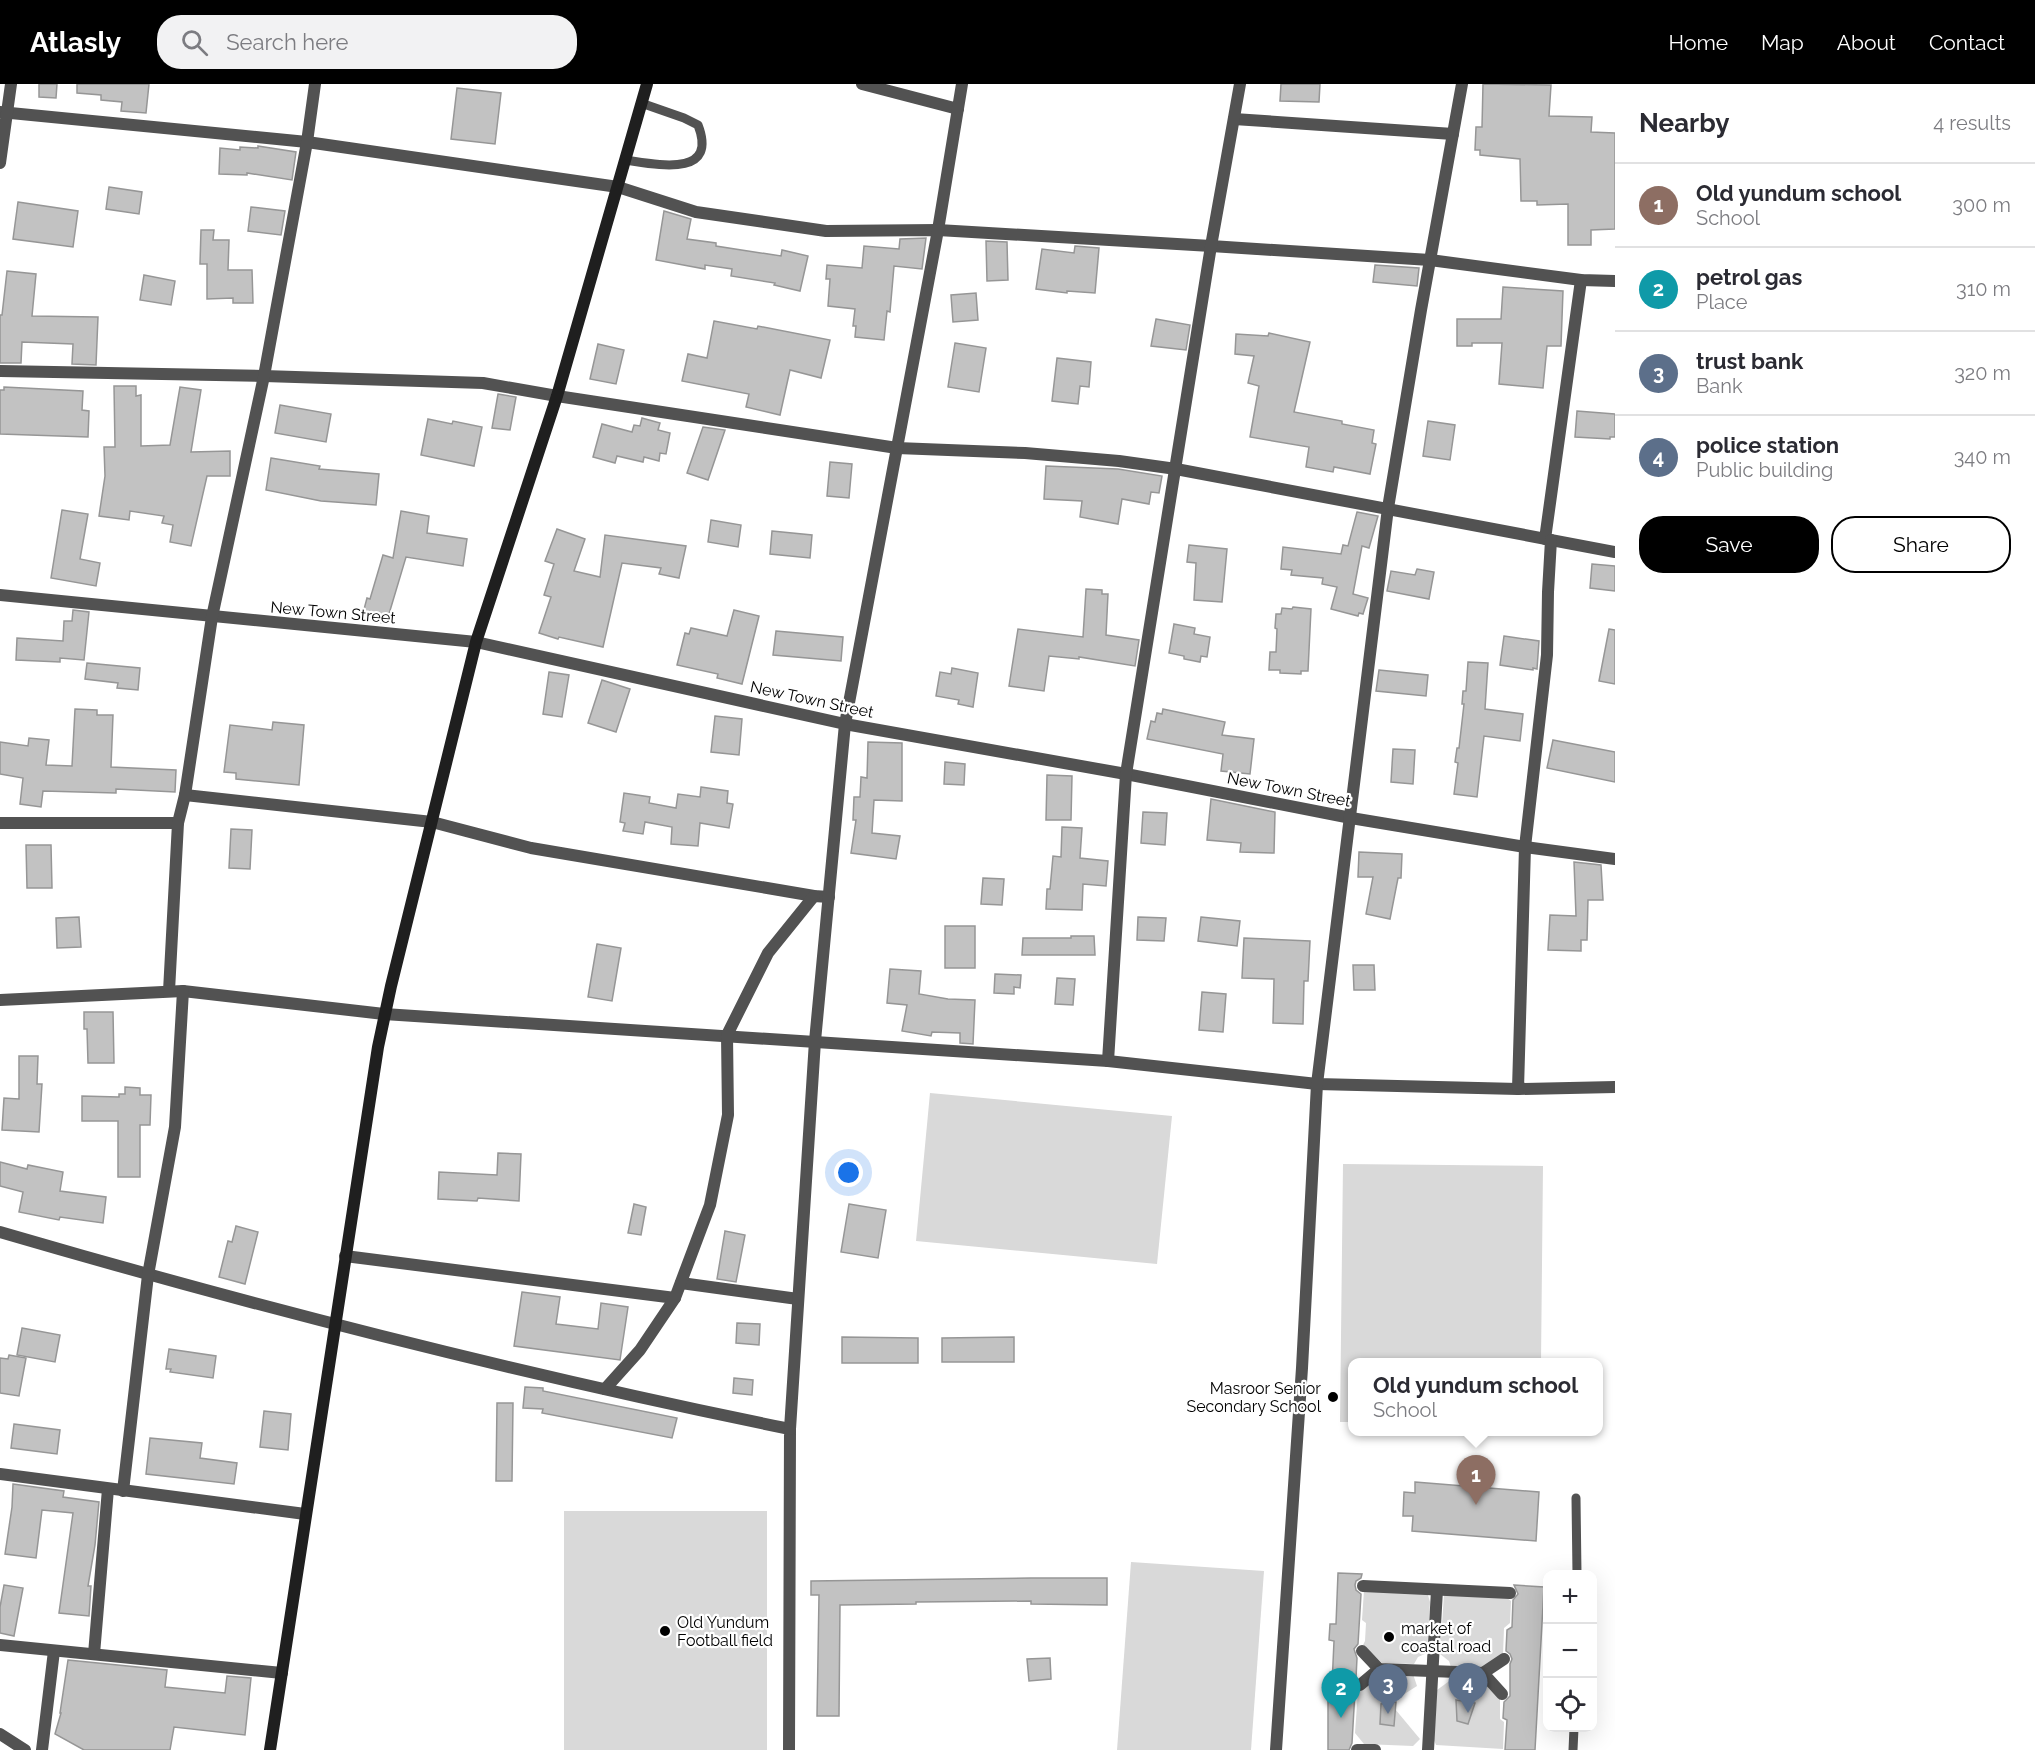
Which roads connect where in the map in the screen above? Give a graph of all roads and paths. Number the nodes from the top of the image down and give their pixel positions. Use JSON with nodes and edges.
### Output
{"nodes":[{"id":1,"x":11,"y":84,"type":"edge"},
{"id":2,"x":315,"y":84,"type":"edge"},
{"id":3,"x":646,"y":84,"type":"edge"},
{"id":4,"x":862,"y":84,"type":"edge"},
{"id":5,"x":962,"y":84,"type":"edge"},
{"id":6,"x":1240,"y":84,"type":"edge"},
{"id":7,"x":1462,"y":84,"type":"edge"},
{"id":8,"x":641,"y":103,"type":"junction"},
{"id":9,"x":958,"y":109,"type":"junction"},
{"id":10,"x":3,"y":112,"type":"edge"},
{"id":11,"x":1234,"y":119,"type":"junction"},
{"id":12,"x":1453,"y":134,"type":"junction"},
{"id":13,"x":307,"y":142,"type":"junction"},
{"id":14,"x":625,"y":160,"type":"junction"},
{"id":15,"x":0,"y":164,"type":"edge"},
{"id":16,"x":618,"y":187,"type":"junction"},
{"id":17,"x":938,"y":230,"type":"junction"},
{"id":18,"x":1211,"y":246,"type":"junction"},
{"id":19,"x":1431,"y":260,"type":"junction"},
{"id":20,"x":1581,"y":280,"type":"junction"},
{"id":21,"x":1615,"y":282,"type":"edge"},
{"id":22,"x":0,"y":371,"type":"edge"},
{"id":23,"x":264,"y":375,"type":"junction"},
{"id":24,"x":557,"y":396,"type":"junction"},
{"id":25,"x":897,"y":448,"type":"junction"},
{"id":26,"x":1176,"y":469,"type":"junction"},
{"id":27,"x":1388,"y":508,"type":"junction"},
{"id":28,"x":1548,"y":539,"type":"junction"},
{"id":29,"x":1615,"y":552,"type":"edge"},
{"id":30,"x":0,"y":596,"type":"edge"},
{"id":31,"x":212,"y":617,"type":"junction"},
{"id":32,"x":476,"y":642,"type":"junction"},
{"id":33,"x":845,"y":724,"type":"junction"},
{"id":34,"x":1126,"y":774,"type":"junction"},
{"id":35,"x":184,"y":795,"type":"junction"},
{"id":36,"x":1351,"y":818,"type":"junction"},
{"id":37,"x":432,"y":822,"type":"junction"},
{"id":38,"x":0,"y":823,"type":"edge"},
{"id":39,"x":178,"y":823,"type":"junction"},
{"id":40,"x":1526,"y":847,"type":"junction"},
{"id":41,"x":1615,"y":859,"type":"edge"},
{"id":42,"x":814,"y":896,"type":"junction"},
{"id":43,"x":829,"y":897,"type":"junction"},
{"id":44,"x":169,"y":990,"type":"junction"},
{"id":45,"x":183,"y":990,"type":"junction"},
{"id":46,"x":0,"y":1000,"type":"edge"},
{"id":47,"x":384,"y":1014,"type":"junction"},
{"id":48,"x":727,"y":1035,"type":"junction"},
{"id":49,"x":815,"y":1041,"type":"junction"},
{"id":50,"x":1108,"y":1061,"type":"junction"},
{"id":51,"x":1317,"y":1084,"type":"junction"},
{"id":52,"x":1615,"y":1087,"type":"edge"},
{"id":53,"x":1518,"y":1089,"type":"junction"},
{"id":54,"x":0,"y":1232,"type":"edge"},
{"id":55,"x":345,"y":1256,"type":"junction"},
{"id":56,"x":148,"y":1275,"type":"junction"},
{"id":57,"x":681,"y":1282,"type":"junction"},
{"id":58,"x":675,"y":1298,"type":"junction"},
{"id":59,"x":798,"y":1299,"type":"junction"},
{"id":60,"x":334,"y":1325,"type":"junction"},
{"id":61,"x":605,"y":1389,"type":"junction"},
{"id":62,"x":790,"y":1429,"type":"junction"},
{"id":63,"x":0,"y":1474,"type":"edge"},
{"id":64,"x":108,"y":1489,"type":"junction"},
{"id":65,"x":123,"y":1491,"type":"junction"},
{"id":66,"x":1576,"y":1498,"type":"dead end"},
{"id":67,"x":305,"y":1514,"type":"junction"},
{"id":68,"x":1577,"y":1570,"type":"edge"},
{"id":69,"x":1364,"y":1586,"type":"dead end"},
{"id":70,"x":1437,"y":1590,"type":"junction"},
{"id":71,"x":1510,"y":1593,"type":"dead end"},
{"id":72,"x":0,"y":1645,"type":"edge"},
{"id":73,"x":54,"y":1651,"type":"junction"},
{"id":74,"x":1362,"y":1651,"type":"dead end"},
{"id":75,"x":94,"y":1654,"type":"junction"},
{"id":76,"x":1504,"y":1659,"type":"dead end"},
{"id":77,"x":1379,"y":1669,"type":"junction"},
{"id":78,"x":1432,"y":1671,"type":"junction"},
{"id":79,"x":282,"y":1673,"type":"junction"},
{"id":80,"x":1483,"y":1673,"type":"junction"},
{"id":81,"x":1360,"y":1685,"type":"dead end"},
{"id":82,"x":1502,"y":1694,"type":"dead end"},
{"id":83,"x":1574,"y":1732,"type":"edge"},
{"id":84,"x":0,"y":1734,"type":"edge"},
{"id":85,"x":25,"y":1750,"type":"edge"},
{"id":86,"x":42,"y":1750,"type":"edge"},
{"id":87,"x":270,"y":1750,"type":"edge"},
{"id":88,"x":789,"y":1750,"type":"edge"},
{"id":89,"x":1276,"y":1750,"type":"edge"},
{"id":90,"x":1357,"y":1750,"type":"edge"},
{"id":91,"x":1375,"y":1750,"type":"edge"},
{"id":92,"x":1428,"y":1750,"type":"edge"},
{"id":93,"x":1574,"y":1750,"type":"edge"}],
"edges":[{"from":1,"to":10,"type":"street"},
{"from":2,"to":13,"type":"street"},
{"from":3,"to":8,"type":"street"},
{"from":4,"to":9,"type":"street"},
{"from":5,"to":9,"type":"street"},
{"from":6,"to":11,"type":"street"},
{"from":7,"to":12,"type":"street"},
{"from":8,"to":14,"type":"street"},
{"from":8,"to":14,"type":"lane"},
{"from":9,"to":17,"type":"street"},
{"from":10,"to":13,"type":"street"},
{"from":10,"to":15,"type":"street"},
{"from":11,"to":12,"type":"street"},
{"from":11,"to":18,"type":"street"},
{"from":12,"to":19,"type":"street"},
{"from":13,"to":16,"type":"street"},
{"from":13,"to":23,"type":"street"},
{"from":14,"to":16,"type":"street"},
{"from":16,"to":17,"type":"street"},
{"from":16,"to":24,"type":"street"},
{"from":17,"to":18,"type":"street"},
{"from":17,"to":25,"type":"street"},
{"from":18,"to":19,"type":"street"},
{"from":18,"to":26,"type":"street"},
{"from":19,"to":20,"type":"street"},
{"from":19,"to":27,"type":"street"},
{"from":20,"to":21,"type":"street"},
{"from":20,"to":28,"type":"street"},
{"from":22,"to":23,"type":"street"},
{"from":23,"to":24,"type":"street"},
{"from":23,"to":31,"type":"street"},
{"from":24,"to":25,"type":"street"},
{"from":24,"to":32,"type":"street"},
{"from":25,"to":26,"type":"street"},
{"from":25,"to":33,"type":"street"},
{"from":26,"to":27,"type":"street"},
{"from":26,"to":34,"type":"street"},
{"from":27,"to":28,"type":"street"},
{"from":27,"to":36,"type":"street"},
{"from":28,"to":29,"type":"street"},
{"from":28,"to":40,"type":"street"},
{"from":30,"to":31,"type":"street","name":"New Town Street"},
{"from":31,"to":32,"type":"street","name":"New Town Street"},
{"from":31,"to":35,"type":"street"},
{"from":32,"to":33,"type":"street","name":"New Town Street"},
{"from":32,"to":37,"type":"street"},
{"from":33,"to":34,"type":"street","name":"New Town Street"},
{"from":33,"to":43,"type":"street"},
{"from":34,"to":36,"type":"street","name":"New Town Street"},
{"from":34,"to":50,"type":"street"},
{"from":35,"to":37,"type":"street"},
{"from":35,"to":39,"type":"street"},
{"from":36,"to":40,"type":"street","name":"New Town Street"},
{"from":36,"to":51,"type":"street"},
{"from":37,"to":42,"type":"street"},
{"from":37,"to":47,"type":"street"},
{"from":38,"to":39,"type":"street"},
{"from":39,"to":44,"type":"street"},
{"from":40,"to":41,"type":"street","name":"New Town Street"},
{"from":40,"to":53,"type":"street"},
{"from":42,"to":43,"type":"street"},
{"from":42,"to":48,"type":"street"},
{"from":43,"to":49,"type":"street"},
{"from":44,"to":45,"type":"street"},
{"from":44,"to":46,"type":"street"},
{"from":45,"to":47,"type":"street"},
{"from":45,"to":56,"type":"street"},
{"from":47,"to":48,"type":"street"},
{"from":47,"to":55,"type":"street"},
{"from":48,"to":49,"type":"street"},
{"from":48,"to":57,"type":"street"},
{"from":49,"to":50,"type":"street"},
{"from":49,"to":59,"type":"street"},
{"from":50,"to":51,"type":"street"},
{"from":51,"to":53,"type":"street"},
{"from":51,"to":89,"type":"street"},
{"from":52,"to":53,"type":"street"},
{"from":54,"to":56,"type":"street"},
{"from":55,"to":58,"type":"street"},
{"from":55,"to":60,"type":"street"},
{"from":56,"to":60,"type":"street"},
{"from":56,"to":65,"type":"street"},
{"from":57,"to":58,"type":"street"},
{"from":57,"to":59,"type":"street"},
{"from":58,"to":61,"type":"street"},
{"from":59,"to":62,"type":"street"},
{"from":60,"to":61,"type":"street"},
{"from":60,"to":67,"type":"street"},
{"from":61,"to":62,"type":"street"},
{"from":62,"to":88,"type":"street"},
{"from":63,"to":64,"type":"street"},
{"from":64,"to":65,"type":"street"},
{"from":64,"to":75,"type":"street"},
{"from":65,"to":67,"type":"street"},
{"from":66,"to":68,"type":"lane"},
{"from":67,"to":79,"type":"street"},
{"from":69,"to":70,"type":"street"},
{"from":70,"to":71,"type":"street"},
{"from":70,"to":78,"type":"street"},
{"from":72,"to":73,"type":"street"},
{"from":73,"to":75,"type":"street"},
{"from":73,"to":86,"type":"street"},
{"from":74,"to":77,"type":"street"},
{"from":75,"to":79,"type":"street"},
{"from":76,"to":80,"type":"street"},
{"from":77,"to":78,"type":"street"},
{"from":77,"to":81,"type":"street"},
{"from":78,"to":80,"type":"street"},
{"from":78,"to":92,"type":"street"},
{"from":79,"to":87,"type":"street"},
{"from":80,"to":82,"type":"street"},
{"from":83,"to":93,"type":"lane"},
{"from":84,"to":85,"type":"street"},
{"from":90,"to":91,"type":"street"}]}
